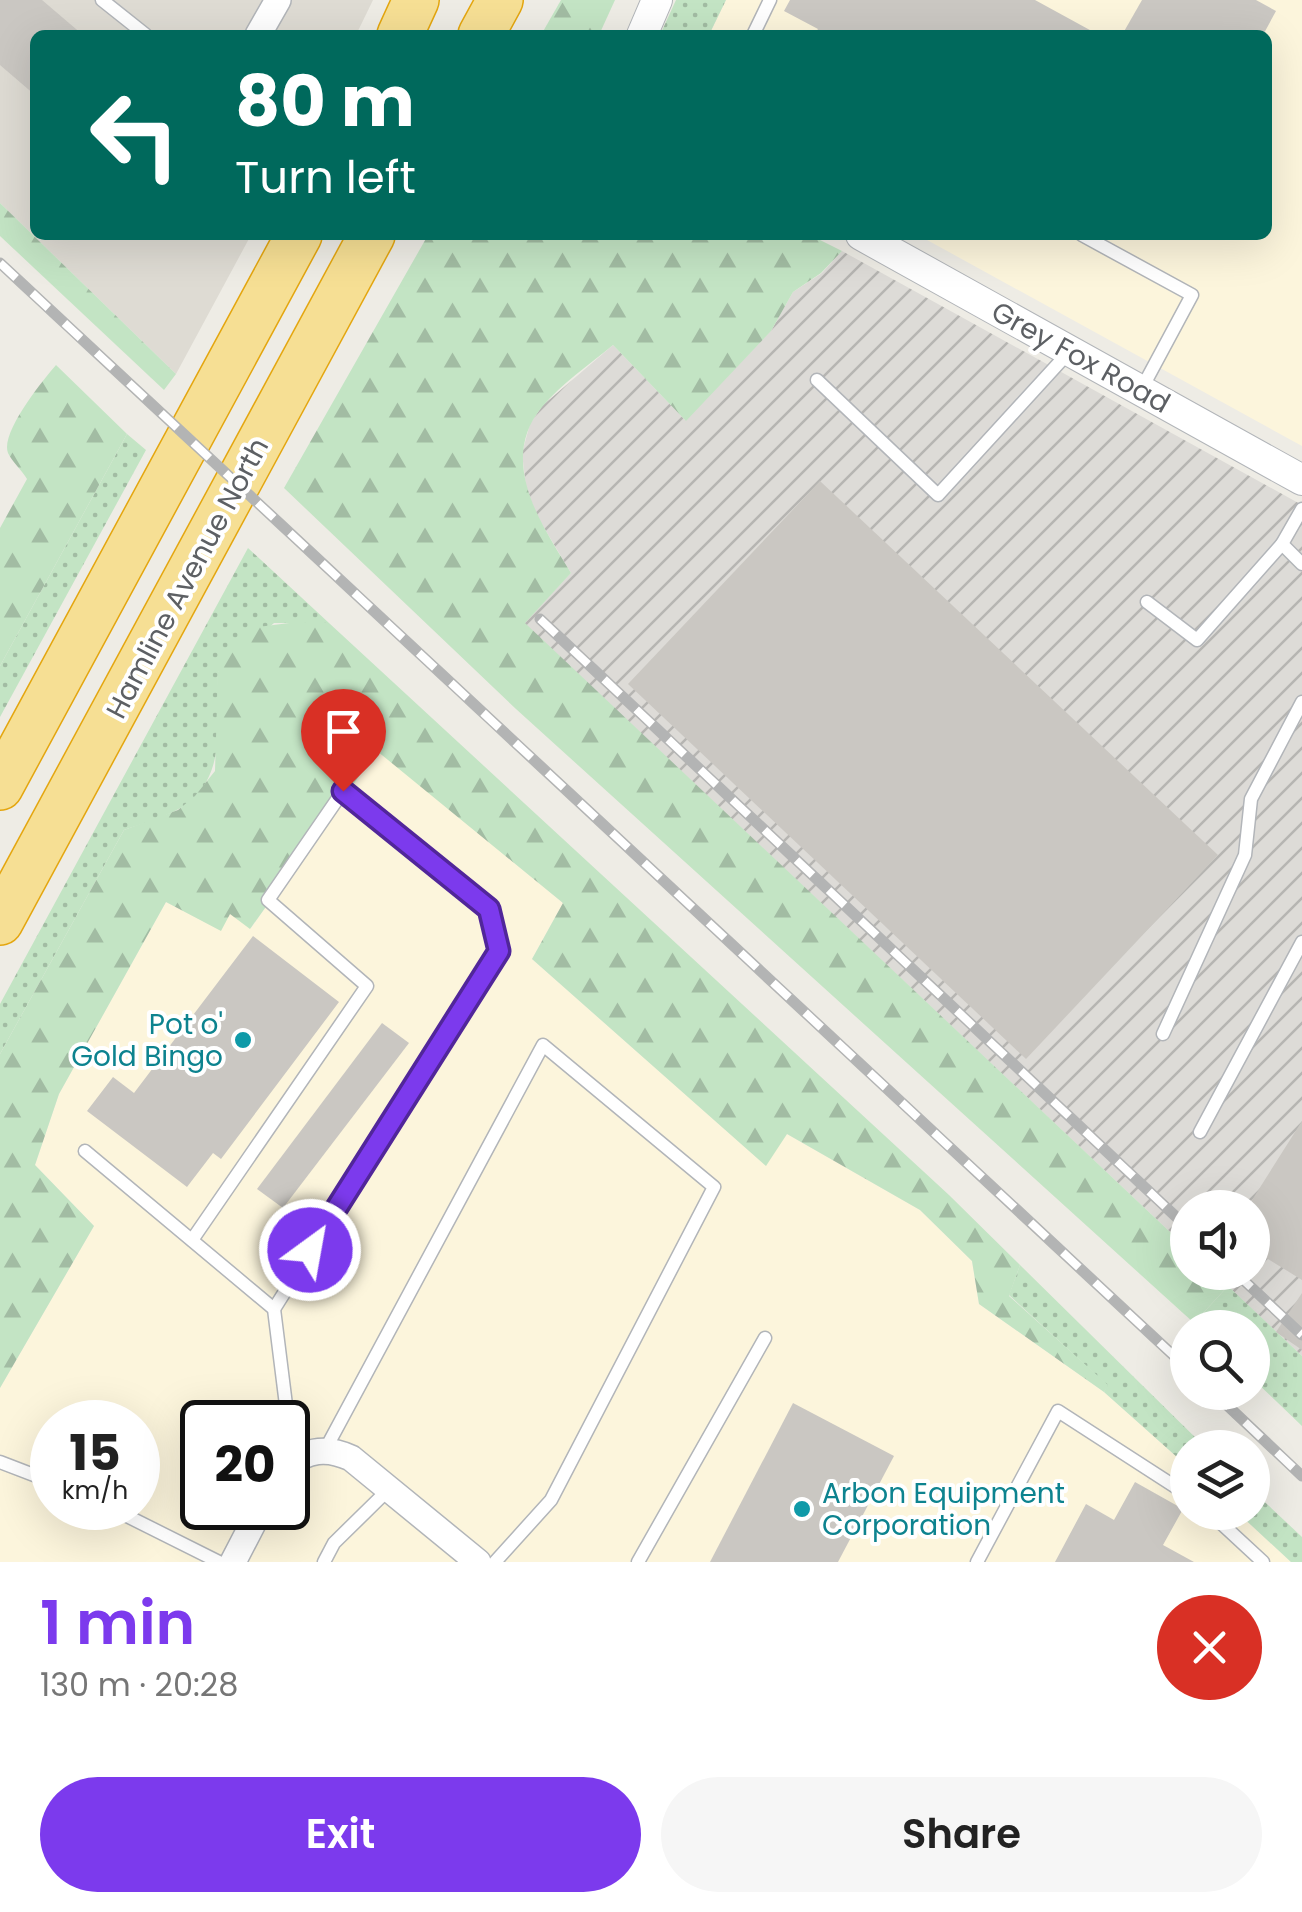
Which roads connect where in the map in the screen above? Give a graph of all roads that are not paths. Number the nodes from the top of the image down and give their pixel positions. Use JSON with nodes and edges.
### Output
{"nodes":[{"id":1,"x":102,"y":0,"type":"edge"},
{"id":2,"x":278,"y":0,"type":"edge"},
{"id":3,"x":416,"y":0,"type":"edge"},
{"id":4,"x":500,"y":0,"type":"edge"},
{"id":5,"x":657,"y":0,"type":"edge"},
{"id":6,"x":770,"y":0,"type":"edge"},
{"id":7,"x":140,"y":30,"type":"edge"},
{"id":8,"x":261,"y":30,"type":"edge"},
{"id":9,"x":402,"y":30,"type":"edge"},
{"id":10,"x":483,"y":30,"type":"edge"},
{"id":11,"x":644,"y":30,"type":"edge"},
{"id":12,"x":755,"y":30,"type":"edge"},
{"id":13,"x":296,"y":240,"type":"edge"},
{"id":14,"x":369,"y":240,"type":"edge"},
{"id":15,"x":870,"y":240,"type":"edge"},
{"id":16,"x":1091,"y":240,"type":"edge"},
{"id":17,"x":1070,"y":351,"type":"junction"},
{"id":18,"x":817,"y":380,"type":"dead end"},
{"id":19,"x":1140,"y":390,"type":"junction"},
{"id":20,"x":1302,"y":480,"type":"edge"},
{"id":21,"x":1302,"y":509,"type":"edge"},
{"id":22,"x":1282,"y":544,"type":"junction"},
{"id":23,"x":1302,"y":564,"type":"edge"},
{"id":24,"x":1147,"y":602,"type":"dead end"},
{"id":25,"x":1302,"y":702,"type":"edge"},
{"id":26,"x":0,"y":787,"type":"edge"},
{"id":27,"x":0,"y":922,"type":"edge"},
{"id":28,"x":1302,"y":942,"type":"edge"},
{"id":29,"x":1163,"y":1034,"type":"dead end"},
{"id":30,"x":1200,"y":1132,"type":"dead end"},
{"id":31,"x":85,"y":1151,"type":"dead end"},
{"id":32,"x":192,"y":1240,"type":"junction"},
{"id":33,"x":274,"y":1309,"type":"junction"},
{"id":34,"x":765,"y":1338,"type":"dead end"},
{"id":35,"x":283,"y":1400,"type":"edge"},
{"id":36,"x":326,"y":1450,"type":"junction"},
{"id":37,"x":310,"y":1452,"type":"edge"},
{"id":38,"x":0,"y":1462,"type":"edge"},
{"id":39,"x":30,"y":1474,"type":"edge"},
{"id":40,"x":1170,"y":1483,"type":"edge"},
{"id":41,"x":390,"y":1488,"type":"junction"},
{"id":42,"x":160,"y":1530,"type":"edge"},
{"id":43,"x":250,"y":1530,"type":"edge"},
{"id":44,"x":1228,"y":1530,"type":"edge"},
{"id":45,"x":219,"y":1562,"type":"edge"},
{"id":46,"x":233,"y":1562,"type":"edge"},
{"id":47,"x":324,"y":1562,"type":"edge"},
{"id":48,"x":478,"y":1562,"type":"edge"},
{"id":49,"x":495,"y":1562,"type":"edge"},
{"id":50,"x":638,"y":1562,"type":"edge"},
{"id":51,"x":977,"y":1562,"type":"edge"},
{"id":52,"x":1263,"y":1562,"type":"edge"}],
"edges":[{"from":1,"to":7,"type":"lane"},
{"from":2,"to":8,"type":"street"},
{"from":3,"to":9,"type":"highway"},
{"from":4,"to":10,"type":"highway"},
{"from":5,"to":11,"type":"street"},
{"from":6,"to":12,"type":"lane"},
{"from":13,"to":26,"type":"highway"},
{"from":14,"to":27,"type":"highway","name":"Hamline Avenue North"},
{"from":15,"to":17,"type":"street","name":"Grey Fox Road"},
{"from":16,"to":19,"type":"lane"},
{"from":17,"to":18,"type":"lane"},
{"from":17,"to":19,"type":"street","name":"Grey Fox Road"},
{"from":19,"to":20,"type":"street","name":"Grey Fox Road"},
{"from":21,"to":22,"type":"lane"},
{"from":22,"to":23,"type":"lane"},
{"from":22,"to":24,"type":"lane"},
{"from":25,"to":29,"type":"lane"},
{"from":28,"to":30,"type":"lane"},
{"from":31,"to":32,"type":"lane"},
{"from":32,"to":33,"type":"lane"},
{"from":32,"to":33,"type":"lane"},
{"from":33,"to":35,"type":"lane"},
{"from":34,"to":50,"type":"lane"},
{"from":36,"to":37,"type":"street"},
{"from":36,"to":41,"type":"street"},
{"from":36,"to":49,"type":"lane"},
{"from":38,"to":39,"type":"lane"},
{"from":40,"to":51,"type":"lane"},
{"from":41,"to":47,"type":"lane"},
{"from":41,"to":48,"type":"street"},
{"from":42,"to":45,"type":"lane"},
{"from":43,"to":46,"type":"street"},
{"from":44,"to":52,"type":"lane"}]}
